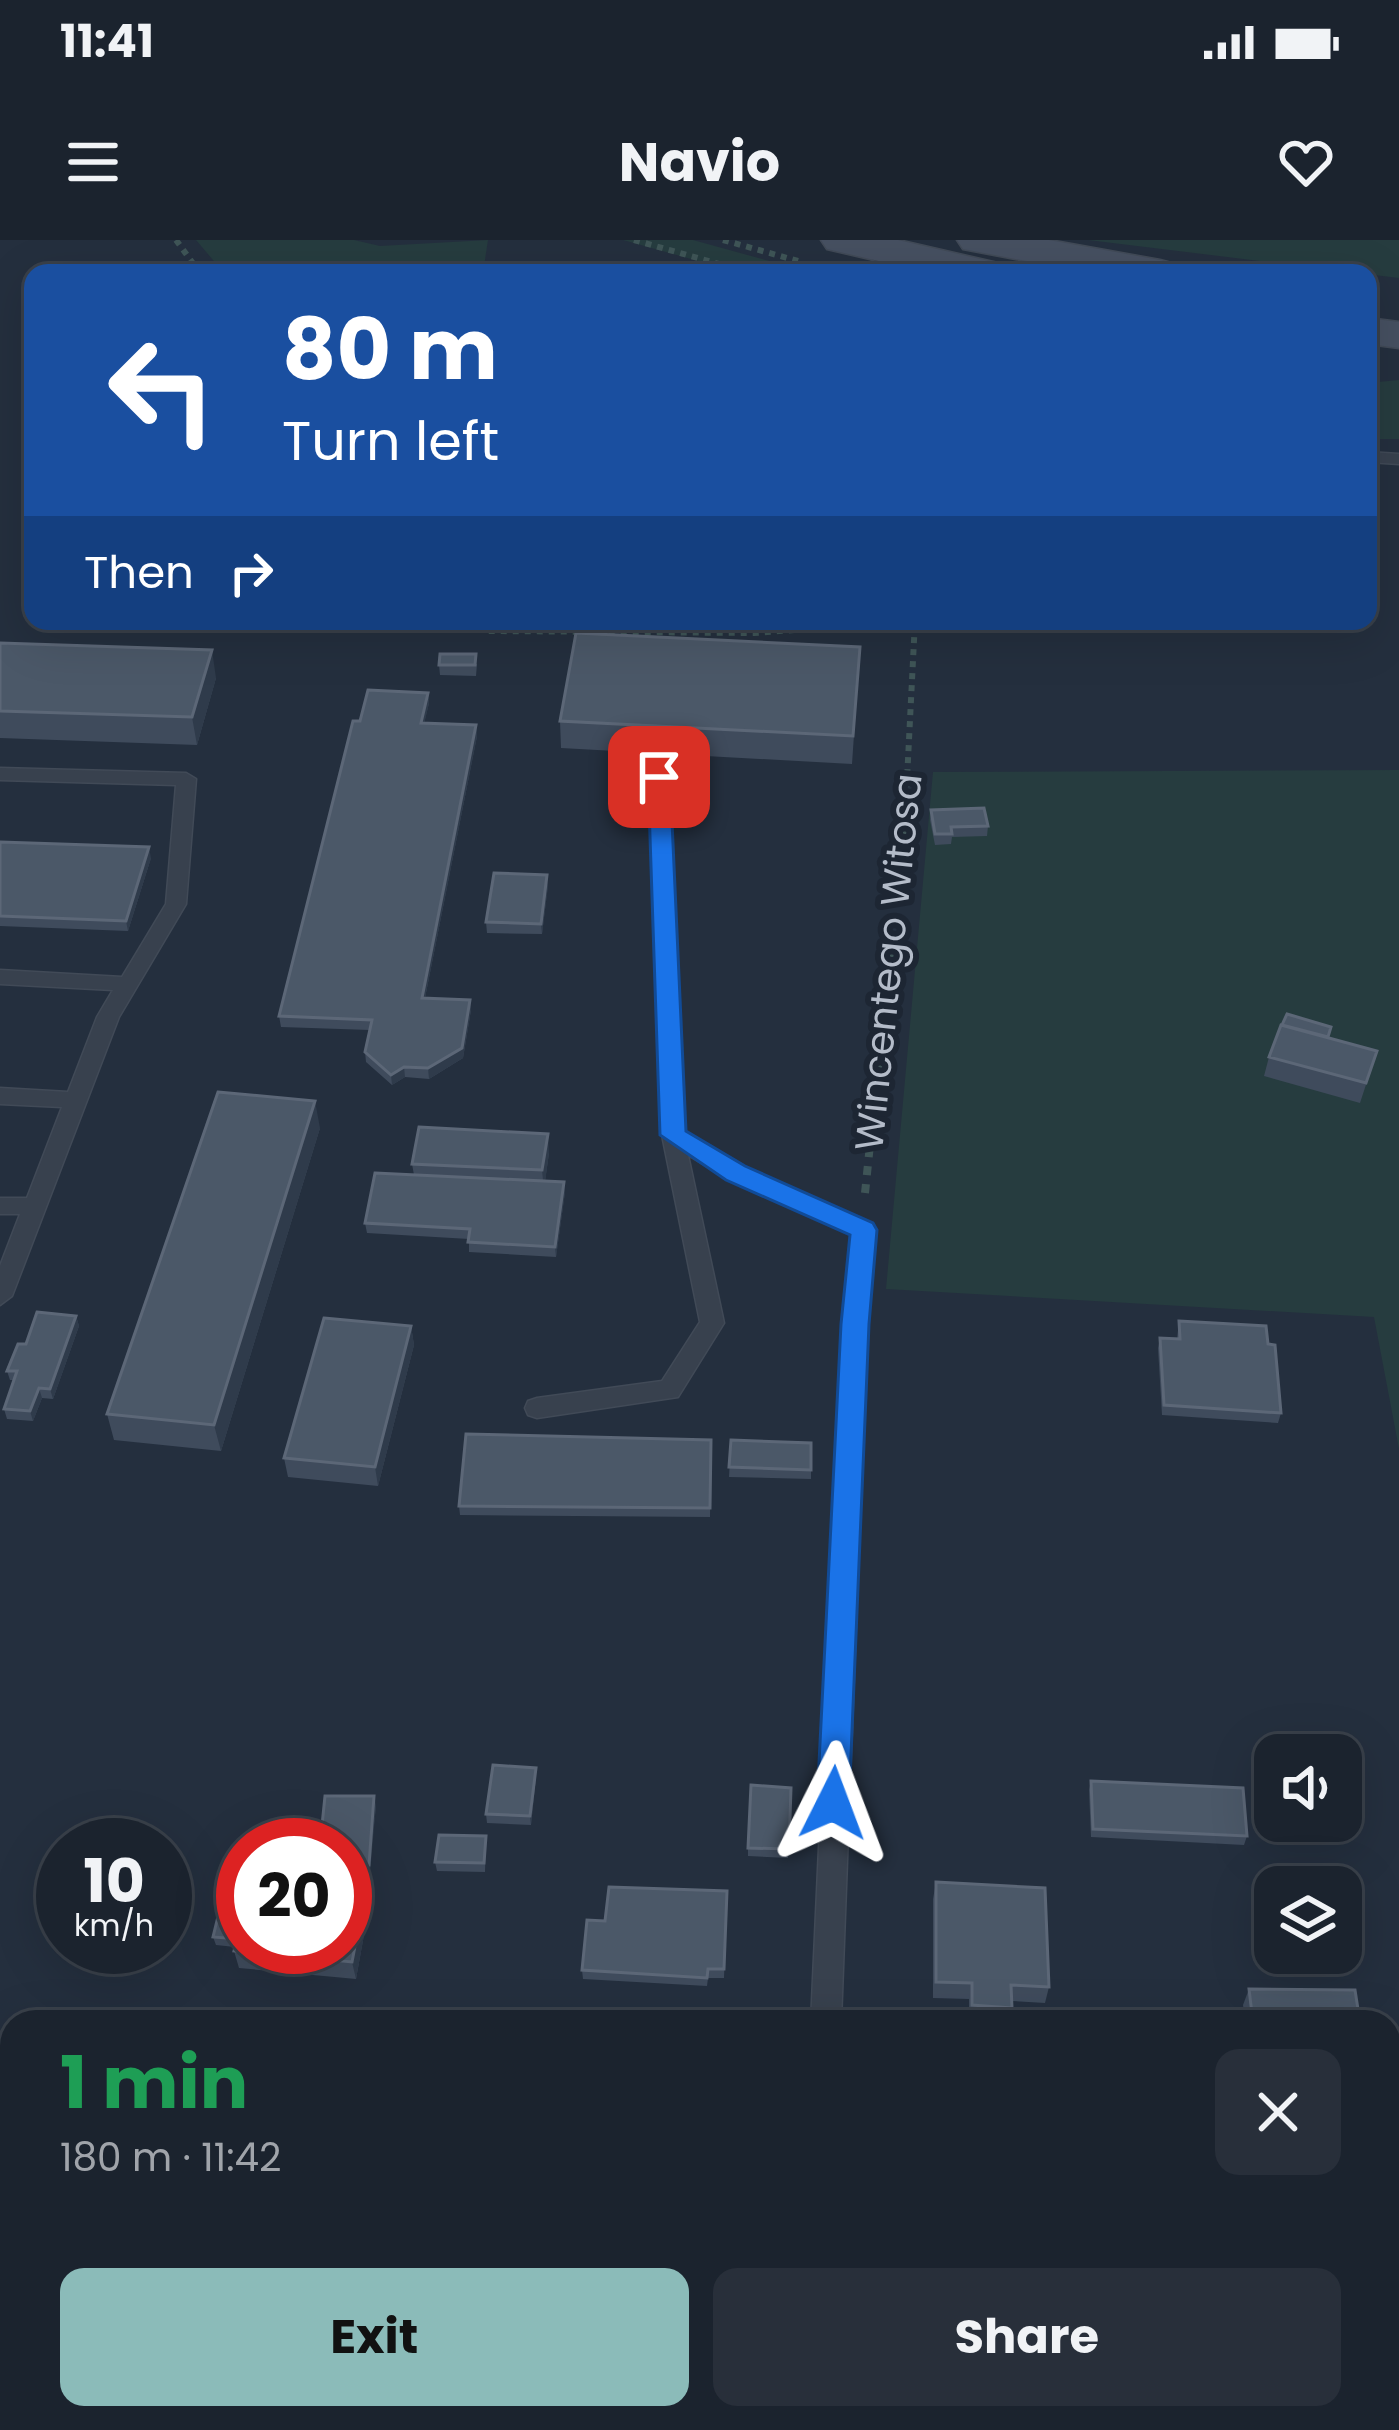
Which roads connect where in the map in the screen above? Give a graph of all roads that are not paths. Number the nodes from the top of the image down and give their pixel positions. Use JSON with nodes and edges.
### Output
{"nodes":[{"id":1,"x":838,"y":240,"type":"edge"},
{"id":2,"x":978,"y":240,"type":"edge"},
{"id":3,"x":896,"y":264,"type":"edge"},
{"id":4,"x":946,"y":264,"type":"edge"},
{"id":5,"x":1110,"y":264,"type":"edge"},
{"id":6,"x":0,"y":774,"type":"edge"},
{"id":7,"x":659,"y":777,"type":"dead end"},
{"id":8,"x":0,"y":977,"type":"edge"},
{"id":9,"x":127,"y":984,"type":"junction"},
{"id":10,"x":0,"y":1096,"type":"edge"},
{"id":11,"x":75,"y":1100,"type":"junction"},
{"id":12,"x":673,"y":1135,"type":"junction"},
{"id":13,"x":0,"y":1206,"type":"edge"},
{"id":14,"x":34,"y":1206,"type":"junction"},
{"id":15,"x":0,"y":1296,"type":"edge"},
{"id":16,"x":537,"y":1408,"type":"dead end"},
{"id":17,"x":826,"y":2010,"type":"edge"}],
"edges":[{"from":1,"to":3,"type":"lane"},
{"from":1,"to":4,"type":"main road"},
{"from":2,"to":5,"type":"main road"},
{"from":6,"to":9,"type":"lane"},
{"from":7,"to":12,"type":"lane"},
{"from":8,"to":9,"type":"lane"},
{"from":9,"to":11,"type":"lane"},
{"from":10,"to":11,"type":"lane"},
{"from":11,"to":14,"type":"lane"},
{"from":12,"to":16,"type":"lane"},
{"from":12,"to":17,"type":"lane"},
{"from":13,"to":14,"type":"lane"},
{"from":14,"to":15,"type":"lane"}]}
